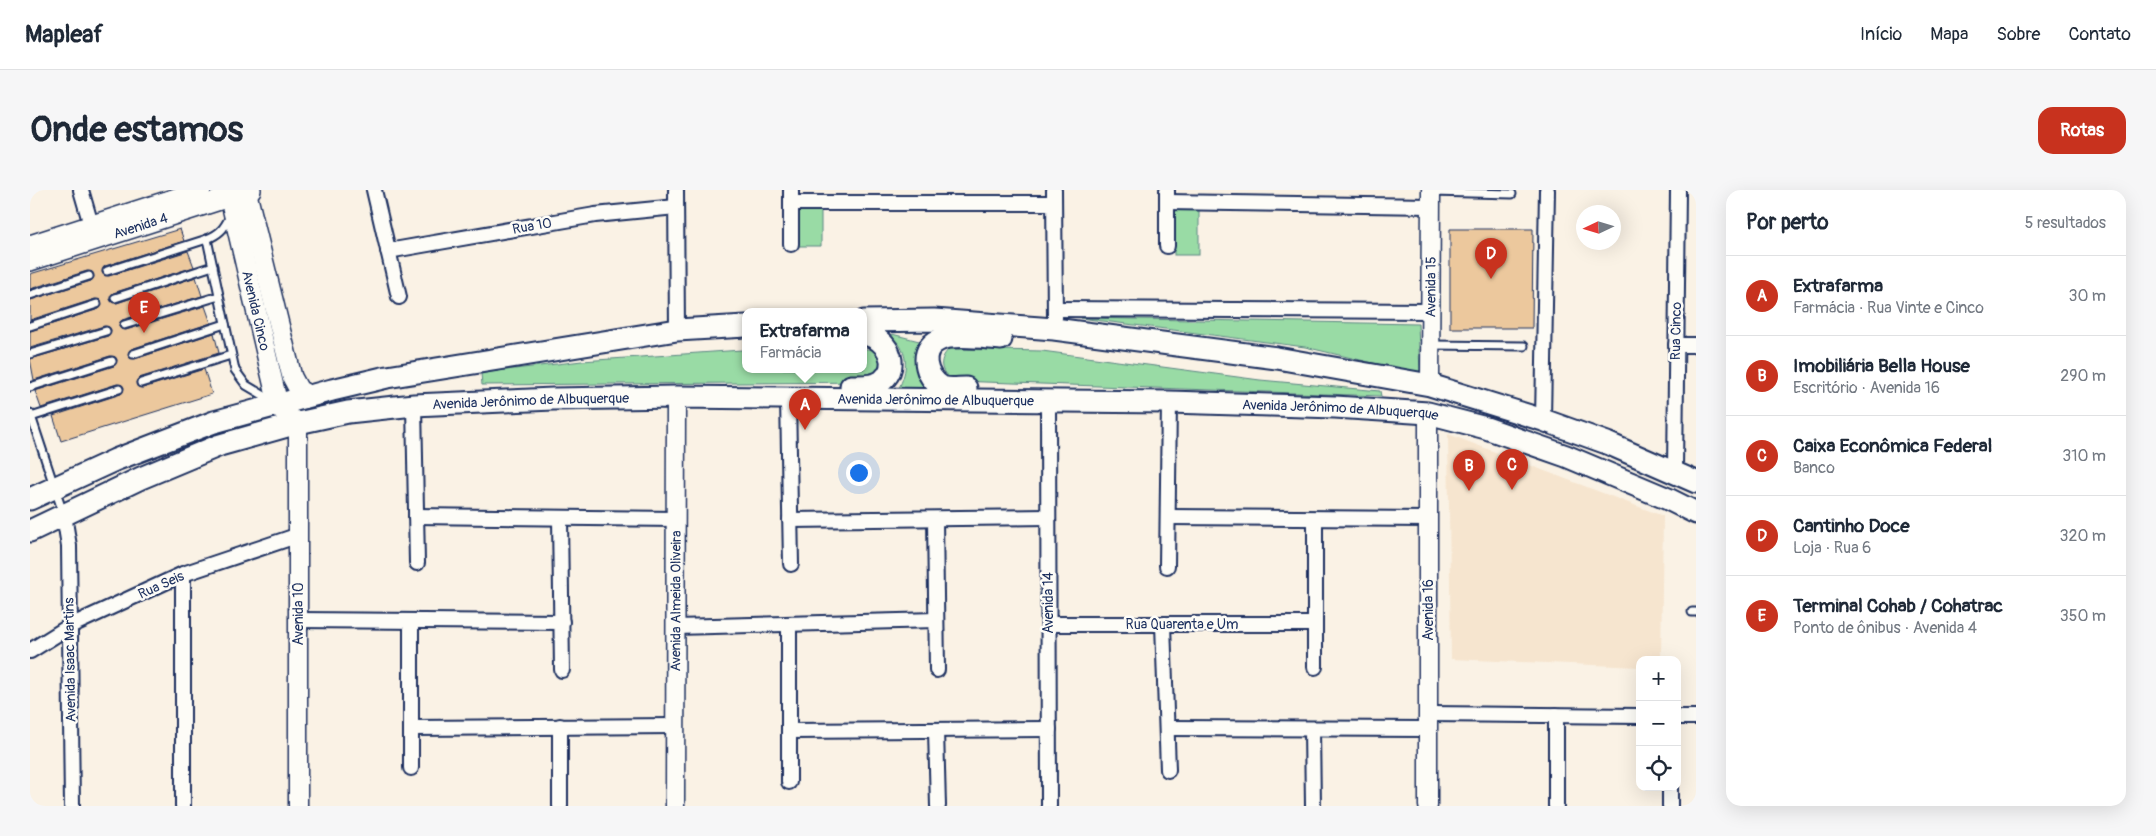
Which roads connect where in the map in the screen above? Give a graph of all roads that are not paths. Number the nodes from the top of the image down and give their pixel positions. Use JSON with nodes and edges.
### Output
{"nodes":[{"id":1,"x":81,"y":190,"type":"edge"},
{"id":2,"x":202,"y":190,"type":"edge"},
{"id":3,"x":374,"y":190,"type":"edge"},
{"id":4,"x":676,"y":190,"type":"edge"},
{"id":5,"x":1547,"y":190,"type":"edge"},
{"id":6,"x":1678,"y":190,"type":"edge"},
{"id":7,"x":1512,"y":194,"type":"dead end"},
{"id":8,"x":239,"y":195,"type":"edge"},
{"id":9,"x":791,"y":196,"type":"edge"},
{"id":10,"x":1167,"y":196,"type":"edge"},
{"id":11,"x":1430,"y":196,"type":"edge"},
{"id":12,"x":1054,"y":197,"type":"edge"},
{"id":13,"x":676,"y":207,"type":"junction"},
{"id":14,"x":93,"y":233,"type":"junction"},
{"id":15,"x":207,"y":239,"type":"junction"},
{"id":16,"x":791,"y":244,"type":"dead end"},
{"id":17,"x":30,"y":245,"type":"edge"},
{"id":18,"x":1168,"y":246,"type":"dead end"},
{"id":19,"x":388,"y":251,"type":"junction"},
{"id":20,"x":30,"y":261,"type":"edge"},
{"id":21,"x":213,"y":266,"type":"junction"},
{"id":22,"x":107,"y":270,"type":"dead end"},
{"id":23,"x":89,"y":276,"type":"dead end"},
{"id":24,"x":30,"y":295,"type":"edge"},
{"id":25,"x":219,"y":296,"type":"junction"},
{"id":26,"x":399,"y":297,"type":"dead end"},
{"id":27,"x":115,"y":298,"type":"dead end"},
{"id":28,"x":97,"y":304,"type":"dead end"},
{"id":29,"x":1430,"y":311,"type":"junction"},
{"id":30,"x":1054,"y":319,"type":"junction"},
{"id":31,"x":867,"y":322,"type":"edge"},
{"id":32,"x":225,"y":324,"type":"junction"},
{"id":33,"x":124,"y":325,"type":"dead end"},
{"id":34,"x":30,"y":326,"type":"edge"},
{"id":35,"x":742,"y":326,"type":"edge"},
{"id":36,"x":677,"y":330,"type":"junction"},
{"id":37,"x":106,"y":331,"type":"dead end"},
{"id":38,"x":742,"y":331,"type":"edge"},
{"id":39,"x":867,"y":335,"type":"edge"},
{"id":40,"x":1430,"y":345,"type":"junction"},
{"id":41,"x":1676,"y":345,"type":"junction"},
{"id":42,"x":1696,"y":345,"type":"edge"},
{"id":43,"x":1524,"y":346,"type":"dead end"},
{"id":44,"x":1203,"y":348,"type":"junction"},
{"id":45,"x":30,"y":354,"type":"edge"},
{"id":46,"x":133,"y":354,"type":"dead end"},
{"id":47,"x":231,"y":354,"type":"junction"},
{"id":48,"x":112,"y":361,"type":"dead end"},
{"id":49,"x":141,"y":382,"type":"dead end"},
{"id":50,"x":1430,"y":385,"type":"junction"},
{"id":51,"x":30,"y":387,"type":"edge"},
{"id":52,"x":119,"y":390,"type":"dead end"},
{"id":53,"x":310,"y":396,"type":"junction"},
{"id":54,"x":676,"y":397,"type":"junction"},
{"id":55,"x":788,"y":398,"type":"junction"},
{"id":56,"x":1048,"y":401,"type":"junction"},
{"id":57,"x":1169,"y":402,"type":"junction"},
{"id":58,"x":278,"y":404,"type":"junction"},
{"id":59,"x":414,"y":405,"type":"junction"},
{"id":60,"x":1428,"y":413,"type":"junction"},
{"id":61,"x":31,"y":415,"type":"edge"},
{"id":62,"x":1543,"y":420,"type":"junction"},
{"id":63,"x":298,"y":423,"type":"junction"},
{"id":64,"x":1675,"y":471,"type":"junction"},
{"id":65,"x":1696,"y":482,"type":"edge"},
{"id":66,"x":54,"y":486,"type":"junction"},
{"id":67,"x":30,"y":499,"type":"edge"},
{"id":68,"x":1696,"y":513,"type":"edge"},
{"id":69,"x":64,"y":515,"type":"junction"},
{"id":70,"x":416,"y":516,"type":"junction"},
{"id":71,"x":1048,"y":517,"type":"junction"},
{"id":72,"x":1168,"y":517,"type":"junction"},
{"id":73,"x":560,"y":518,"type":"junction"},
{"id":74,"x":676,"y":519,"type":"junction"},
{"id":75,"x":935,"y":519,"type":"junction"},
{"id":76,"x":1315,"y":519,"type":"junction"},
{"id":77,"x":1428,"y":519,"type":"junction"},
{"id":78,"x":790,"y":520,"type":"junction"},
{"id":79,"x":30,"y":531,"type":"edge"},
{"id":80,"x":299,"y":534,"type":"junction"},
{"id":81,"x":417,"y":563,"type":"dead end"},
{"id":82,"x":791,"y":564,"type":"dead end"},
{"id":83,"x":1167,"y":566,"type":"dead end"},
{"id":84,"x":183,"y":574,"type":"junction"},
{"id":85,"x":298,"y":620,"type":"junction"},
{"id":86,"x":936,"y":620,"type":"junction"},
{"id":87,"x":411,"y":621,"type":"junction"},
{"id":88,"x":562,"y":622,"type":"junction"},
{"id":89,"x":789,"y":624,"type":"junction"},
{"id":90,"x":1048,"y":624,"type":"junction"},
{"id":91,"x":1164,"y":624,"type":"junction"},
{"id":92,"x":1315,"y":624,"type":"junction"},
{"id":93,"x":70,"y":626,"type":"junction"},
{"id":94,"x":676,"y":627,"type":"junction"},
{"id":95,"x":30,"y":650,"type":"edge"},
{"id":96,"x":1315,"y":667,"type":"dead end"},
{"id":97,"x":562,"y":670,"type":"dead end"},
{"id":98,"x":937,"y":670,"type":"dead end"},
{"id":99,"x":1556,"y":716,"type":"junction"},
{"id":100,"x":1636,"y":716,"type":"edge"},
{"id":101,"x":1681,"y":717,"type":"edge"},
{"id":102,"x":1696,"y":717,"type":"edge"},
{"id":103,"x":1428,"y":721,"type":"junction"},
{"id":104,"x":560,"y":726,"type":"junction"},
{"id":105,"x":676,"y":726,"type":"junction"},
{"id":106,"x":411,"y":728,"type":"junction"},
{"id":107,"x":1049,"y":728,"type":"junction"},
{"id":108,"x":1167,"y":728,"type":"junction"},
{"id":109,"x":1312,"y":729,"type":"junction"},
{"id":110,"x":936,"y":730,"type":"junction"},
{"id":111,"x":789,"y":731,"type":"junction"},
{"id":112,"x":411,"y":768,"type":"dead end"},
{"id":113,"x":1168,"y":770,"type":"dead end"},
{"id":114,"x":789,"y":782,"type":"dead end"},
{"id":115,"x":1670,"y":791,"type":"edge"},
{"id":116,"x":72,"y":806,"type":"edge"},
{"id":117,"x":183,"y":806,"type":"edge"},
{"id":118,"x":298,"y":806,"type":"edge"},
{"id":119,"x":560,"y":806,"type":"edge"},
{"id":120,"x":675,"y":806,"type":"edge"},
{"id":121,"x":938,"y":806,"type":"edge"},
{"id":122,"x":1049,"y":806,"type":"edge"},
{"id":123,"x":1313,"y":806,"type":"edge"},
{"id":124,"x":1428,"y":806,"type":"edge"},
{"id":125,"x":1556,"y":806,"type":"edge"},
{"id":126,"x":1670,"y":806,"type":"edge"}],
"edges":[{"from":1,"to":14,"type":"street"},
{"from":2,"to":14,"type":"main road","name":"Avenida 4"},
{"from":3,"to":19,"type":"street"},
{"from":4,"to":13,"type":"street"},
{"from":5,"to":62,"type":"street"},
{"from":6,"to":41,"type":"street","name":"Rua Cinco"},
{"from":7,"to":11,"type":"lane"},
{"from":8,"to":14,"type":"main road","name":"Avenida 4"},
{"from":8,"to":15,"type":"lane"},
{"from":8,"to":53,"type":"main road","name":"Avenida Cinco"},
{"from":8,"to":58,"type":"main road","name":"Avenida Cinco"},
{"from":9,"to":12,"type":"street"},
{"from":9,"to":16,"type":"street"},
{"from":10,"to":11,"type":"street"},
{"from":10,"to":18,"type":"street"},
{"from":11,"to":29,"type":"street","name":"Avenida 15"},
{"from":12,"to":30,"type":"street"},
{"from":13,"to":19,"type":"street","name":"Rua 10"},
{"from":13,"to":36,"type":"street"},
{"from":14,"to":17,"type":"main road","name":"Avenida 4"},
{"from":14,"to":20,"type":"main road","name":"Avenida 4"},
{"from":15,"to":21,"type":"lane"},
{"from":15,"to":22,"type":"lane"},
{"from":19,"to":26,"type":"street"},
{"from":21,"to":25,"type":"lane"},
{"from":21,"to":27,"type":"lane"},
{"from":23,"to":24,"type":"lane"},
{"from":25,"to":32,"type":"lane"},
{"from":25,"to":33,"type":"lane"},
{"from":28,"to":34,"type":"lane"},
{"from":29,"to":30,"type":"street","name":"Avenida Jerônimo de Albuquerque"},
{"from":29,"to":40,"type":"street","name":"Avenida 15"},
{"from":30,"to":31,"type":"main road","name":"Avenida Jerônimo de Albuquerque"},
{"from":30,"to":44,"type":"main road","name":"Avenida Jerônimo de Albuquerque"},
{"from":32,"to":46,"type":"lane"},
{"from":32,"to":47,"type":"lane"},
{"from":35,"to":36,"type":"main road"},
{"from":36,"to":38,"type":"main road"},
{"from":36,"to":53,"type":"main road"},
{"from":37,"to":45,"type":"lane"},
{"from":39,"to":54,"type":"main road"},
{"from":40,"to":43,"type":"lane"},
{"from":40,"to":50,"type":"street","name":"Avenida 15"},
{"from":41,"to":42,"type":"street"},
{"from":41,"to":64,"type":"street","name":"Rua Cinco"},
{"from":44,"to":50,"type":"main road","name":"Avenida Jerônimo de Albuquerque"},
{"from":44,"to":57,"type":"main road"},
{"from":47,"to":49,"type":"lane"},
{"from":47,"to":58,"type":"lane"},
{"from":48,"to":51,"type":"lane"},
{"from":50,"to":62,"type":"main road","name":"Avenida Jerônimo de Albuquerque"},
{"from":52,"to":61,"type":"lane"},
{"from":53,"to":58,"type":"main road"},
{"from":54,"to":55,"type":"main road","name":"Avenida Jerônimo de Albuquerque"},
{"from":54,"to":59,"type":"main road","name":"Avenida Jerônimo de Albuquerque"},
{"from":54,"to":74,"type":"street","name":"Avenida Almeida Oliveira"},
{"from":55,"to":56,"type":"main road","name":"Avenida Jerônimo de Albuquerque"},
{"from":55,"to":78,"type":"street"},
{"from":56,"to":57,"type":"main road","name":"Avenida Jerônimo de Albuquerque"},
{"from":56,"to":71,"type":"street","name":"Avenida 14"},
{"from":57,"to":60,"type":"main road","name":"Avenida Jerônimo de Albuquerque"},
{"from":57,"to":72,"type":"street"},
{"from":58,"to":63,"type":"main road"},
{"from":58,"to":66,"type":"main road"},
{"from":59,"to":63,"type":"main road","name":"Avenida Jerônimo de Albuquerque"},
{"from":59,"to":70,"type":"street"},
{"from":60,"to":68,"type":"main road","name":"Avenida Jerônimo de Albuquerque"},
{"from":60,"to":77,"type":"street","name":"Avenida 16"},
{"from":61,"to":66,"type":"lane"},
{"from":62,"to":64,"type":"main road","name":"Avenida Jerônimo de Albuquerque"},
{"from":63,"to":69,"type":"main road","name":"Avenida Jerônimo de Albuquerque"},
{"from":63,"to":80,"type":"street","name":"Avenida 10"},
{"from":64,"to":65,"type":"main road","name":"Avenida Jerônimo de Albuquerque"},
{"from":66,"to":67,"type":"main road"},
{"from":66,"to":69,"type":"lane"},
{"from":69,"to":79,"type":"main road","name":"Avenida Jerônimo de Albuquerque"},
{"from":69,"to":93,"type":"street","name":"Avenida Isaac Martins"},
{"from":70,"to":73,"type":"street"},
{"from":70,"to":81,"type":"street"},
{"from":71,"to":75,"type":"street"},
{"from":71,"to":90,"type":"street","name":"Avenida 14"},
{"from":72,"to":76,"type":"street"},
{"from":72,"to":83,"type":"street"},
{"from":73,"to":74,"type":"street"},
{"from":73,"to":88,"type":"street"},
{"from":74,"to":94,"type":"street","name":"Avenida Almeida Oliveira"},
{"from":75,"to":78,"type":"street"},
{"from":75,"to":86,"type":"street"},
{"from":76,"to":77,"type":"street"},
{"from":76,"to":92,"type":"street"},
{"from":77,"to":103,"type":"street","name":"Avenida 16"},
{"from":78,"to":82,"type":"street"},
{"from":80,"to":84,"type":"street","name":"Rua Seis"},
{"from":80,"to":85,"type":"street","name":"Avenida 10"},
{"from":84,"to":93,"type":"street","name":"Rua Seis"},
{"from":84,"to":117,"type":"street"},
{"from":85,"to":87,"type":"street"},
{"from":85,"to":118,"type":"street","name":"Avenida 10"},
{"from":86,"to":89,"type":"street"},
{"from":86,"to":98,"type":"street"},
{"from":87,"to":88,"type":"street"},
{"from":87,"to":106,"type":"street"},
{"from":88,"to":97,"type":"street"},
{"from":89,"to":94,"type":"street"},
{"from":89,"to":111,"type":"street"},
{"from":90,"to":91,"type":"street","name":"Rua Quarenta e Um"},
{"from":90,"to":107,"type":"street","name":"Avenida 14"},
{"from":91,"to":92,"type":"street","name":"Rua Quarenta e Um"},
{"from":91,"to":108,"type":"street"},
{"from":92,"to":96,"type":"street"},
{"from":93,"to":95,"type":"street","name":"Rua Seis"},
{"from":93,"to":116,"type":"street","name":"Avenida Isaac Martins"},
{"from":94,"to":105,"type":"street","name":"Avenida Almeida Oliveira"},
{"from":99,"to":100,"type":"street"},
{"from":99,"to":103,"type":"street"},
{"from":99,"to":125,"type":"street"},
{"from":101,"to":102,"type":"street"},
{"from":103,"to":109,"type":"street"},
{"from":103,"to":124,"type":"street","name":"Avenida 16"},
{"from":104,"to":105,"type":"street"},
{"from":104,"to":106,"type":"street"},
{"from":104,"to":119,"type":"street"},
{"from":105,"to":120,"type":"street","name":"Avenida Almeida Oliveira"},
{"from":106,"to":112,"type":"street"},
{"from":107,"to":110,"type":"street"},
{"from":107,"to":122,"type":"street","name":"Avenida 14"},
{"from":108,"to":109,"type":"street"},
{"from":108,"to":113,"type":"street"},
{"from":109,"to":123,"type":"street"},
{"from":110,"to":111,"type":"street"},
{"from":110,"to":121,"type":"street"},
{"from":111,"to":114,"type":"street"},
{"from":115,"to":126,"type":"street"}]}
